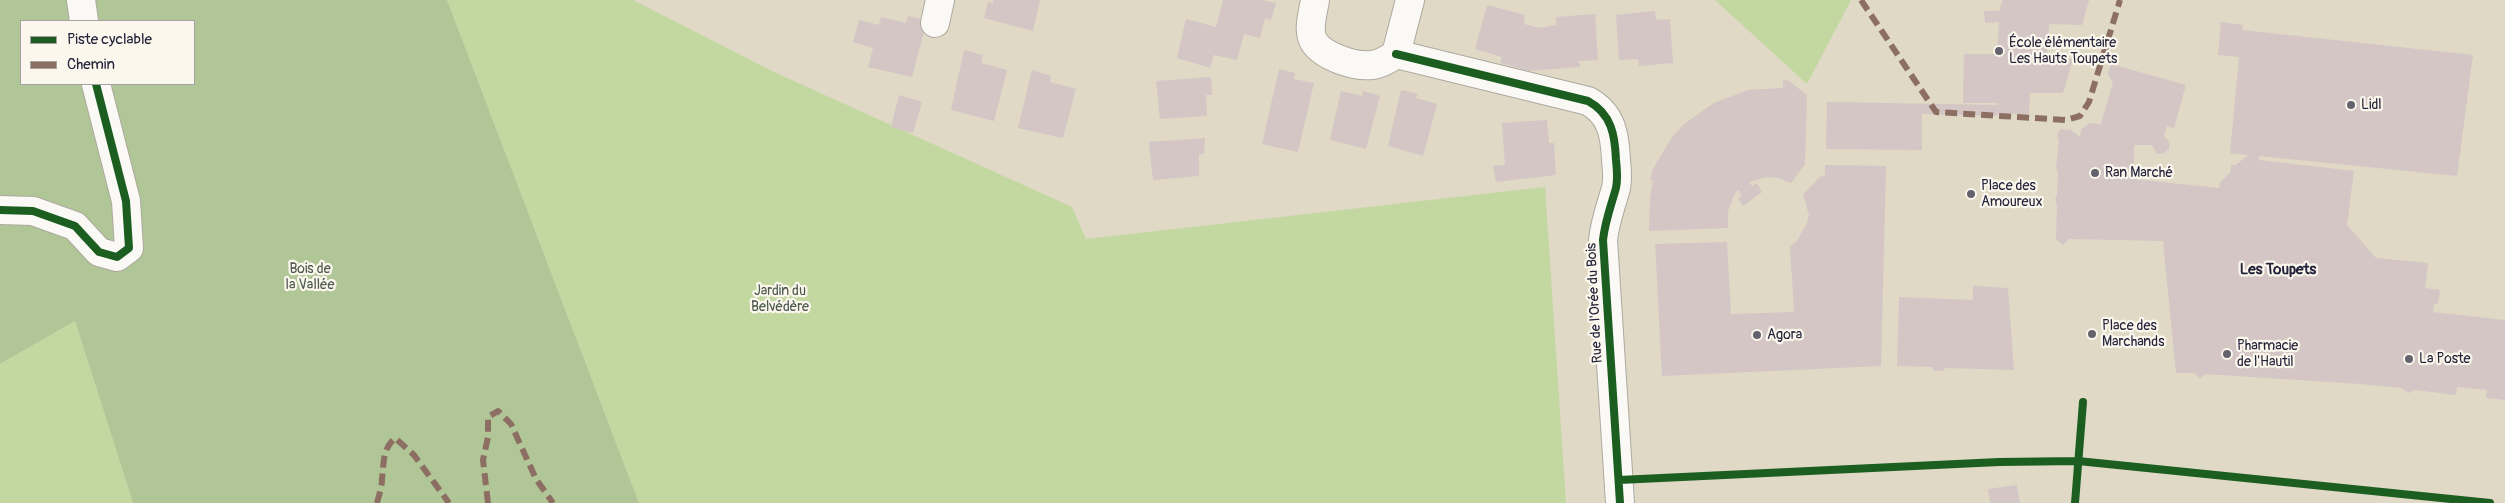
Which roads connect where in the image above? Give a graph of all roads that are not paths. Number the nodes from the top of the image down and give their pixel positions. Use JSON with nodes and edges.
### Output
{"nodes":[{"id":1,"x":81,"y":0,"type":"edge"},
{"id":2,"x":1315,"y":0,"type":"edge"},
{"id":3,"x":1410,"y":0,"type":"edge"},
{"id":4,"x":84,"y":20,"type":"edge"},
{"id":5,"x":1396,"y":54,"type":"junction"},
{"id":6,"x":96,"y":85,"type":"edge"},
{"id":7,"x":0,"y":210,"type":"edge"},
{"id":8,"x":1620,"y":503,"type":"edge"}],
"edges":[{"from":1,"to":4,"type":"street"},
{"from":2,"to":5,"type":"street"},
{"from":3,"to":5,"type":"street"},
{"from":5,"to":8,"type":"street","name":"Rue de l'Orée du Bois"},
{"from":6,"to":7,"type":"street"}]}
